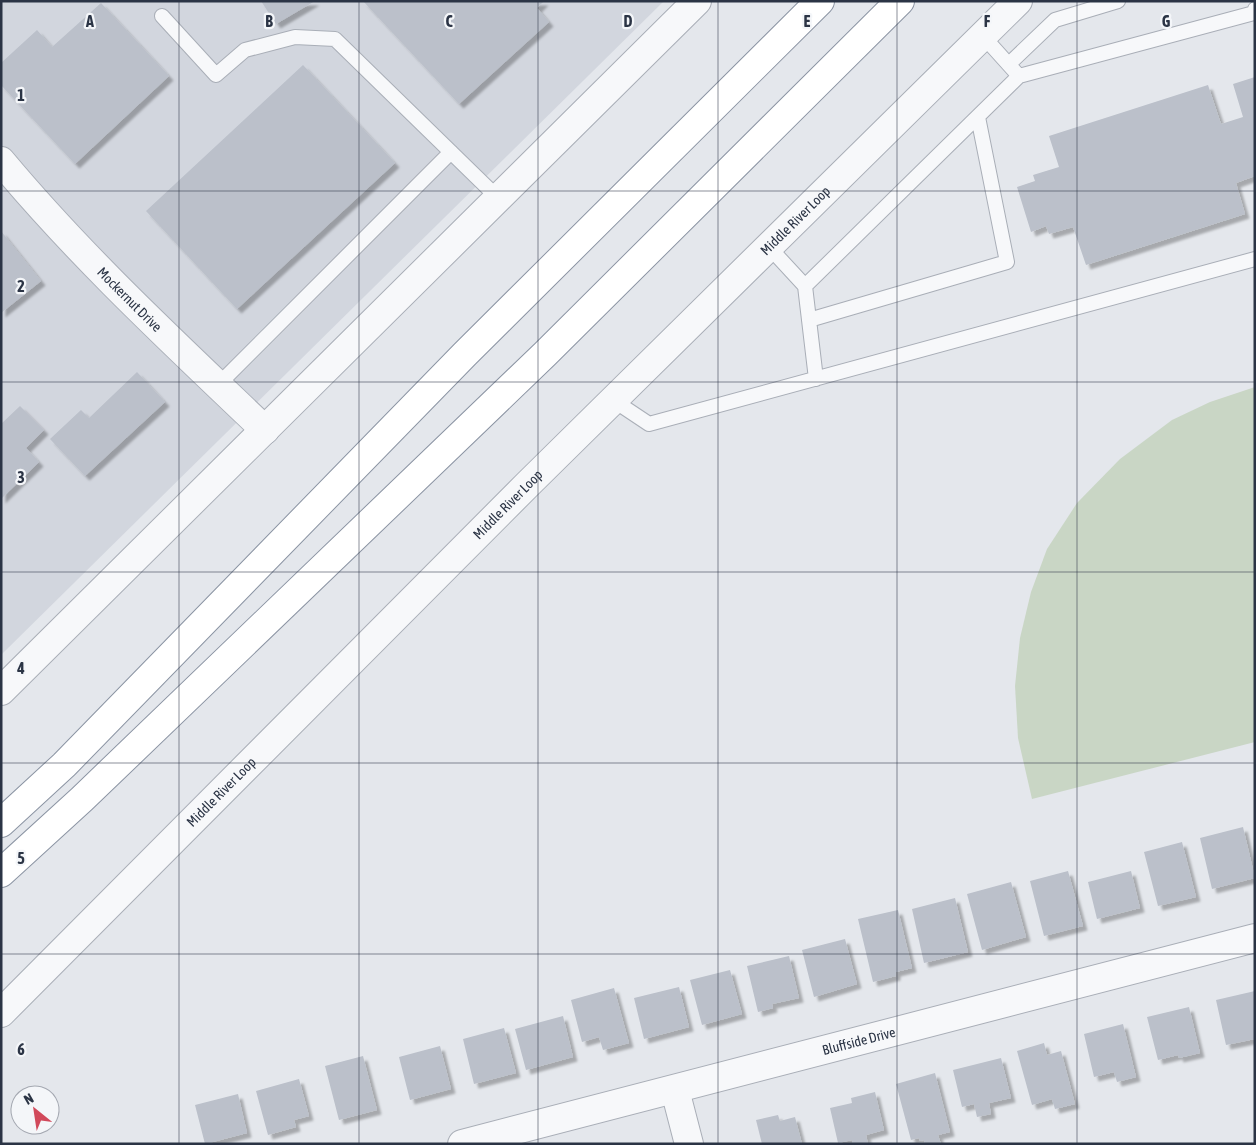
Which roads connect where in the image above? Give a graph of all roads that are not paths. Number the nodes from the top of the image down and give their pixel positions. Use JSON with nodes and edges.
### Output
{"nodes":[{"id":1,"x":697,"y":1,"type":"edge"},
{"id":2,"x":820,"y":1,"type":"edge"},
{"id":3,"x":900,"y":1,"type":"edge"},
{"id":4,"x":1018,"y":1,"type":"edge"},
{"id":5,"x":1118,"y":1,"type":"edge"},
{"id":6,"x":1255,"y":9,"type":"edge"},
{"id":7,"x":162,"y":16,"type":"dead end"},
{"id":8,"x":983,"y":36,"type":"junction"},
{"id":9,"x":1009,"y":64,"type":"junction"},
{"id":10,"x":1020,"y":76,"type":"junction"},
{"id":11,"x":978,"y":117,"type":"junction"},
{"id":12,"x":451,"y":152,"type":"junction"},
{"id":13,"x":1,"y":161,"type":"edge"},
{"id":14,"x":498,"y":198,"type":"junction"},
{"id":15,"x":768,"y":247,"type":"junction"},
{"id":16,"x":1255,"y":259,"type":"edge"},
{"id":17,"x":805,"y":286,"type":"junction"},
{"id":18,"x":809,"y":320,"type":"junction"},
{"id":19,"x":816,"y":379,"type":"junction"},
{"id":20,"x":218,"y":385,"type":"junction"},
{"id":21,"x":613,"y":400,"type":"junction"},
{"id":22,"x":265,"y":430,"type":"junction"},
{"id":23,"x":1,"y":691,"type":"edge"},
{"id":24,"x":1,"y":824,"type":"edge"},
{"id":25,"x":1,"y":873,"type":"edge"},
{"id":26,"x":1255,"y":938,"type":"edge"},
{"id":27,"x":1,"y":1012,"type":"edge"},
{"id":28,"x":675,"y":1090,"type":"junction"},
{"id":29,"x":462,"y":1144,"type":"edge"},
{"id":30,"x":689,"y":1144,"type":"edge"}],
"edges":[{"from":1,"to":14,"type":"street"},
{"from":2,"to":24,"type":"highway"},
{"from":3,"to":25,"type":"highway"},
{"from":4,"to":8,"type":"street","name":"Middle River Loop"},
{"from":5,"to":9,"type":"lane"},
{"from":6,"to":10,"type":"lane"},
{"from":7,"to":12,"type":"lane"},
{"from":8,"to":9,"type":"lane"},
{"from":8,"to":15,"type":"street","name":"Middle River Loop"},
{"from":9,"to":10,"type":"lane"},
{"from":10,"to":11,"type":"lane"},
{"from":11,"to":17,"type":"lane"},
{"from":11,"to":18,"type":"lane"},
{"from":12,"to":14,"type":"lane"},
{"from":12,"to":20,"type":"lane"},
{"from":13,"to":20,"type":"street","name":"Mockernut Drive"},
{"from":14,"to":22,"type":"street"},
{"from":15,"to":17,"type":"lane"},
{"from":15,"to":21,"type":"street","name":"Middle River Loop"},
{"from":16,"to":19,"type":"lane"},
{"from":17,"to":18,"type":"lane"},
{"from":18,"to":19,"type":"lane"},
{"from":19,"to":21,"type":"lane"},
{"from":20,"to":22,"type":"street","name":"Mockernut Drive"},
{"from":21,"to":27,"type":"street","name":"Middle River Loop"},
{"from":22,"to":23,"type":"street"},
{"from":26,"to":28,"type":"street","name":"Bluffside Drive"},
{"from":28,"to":29,"type":"street","name":"Bluffside Drive"},
{"from":28,"to":30,"type":"street"}]}
